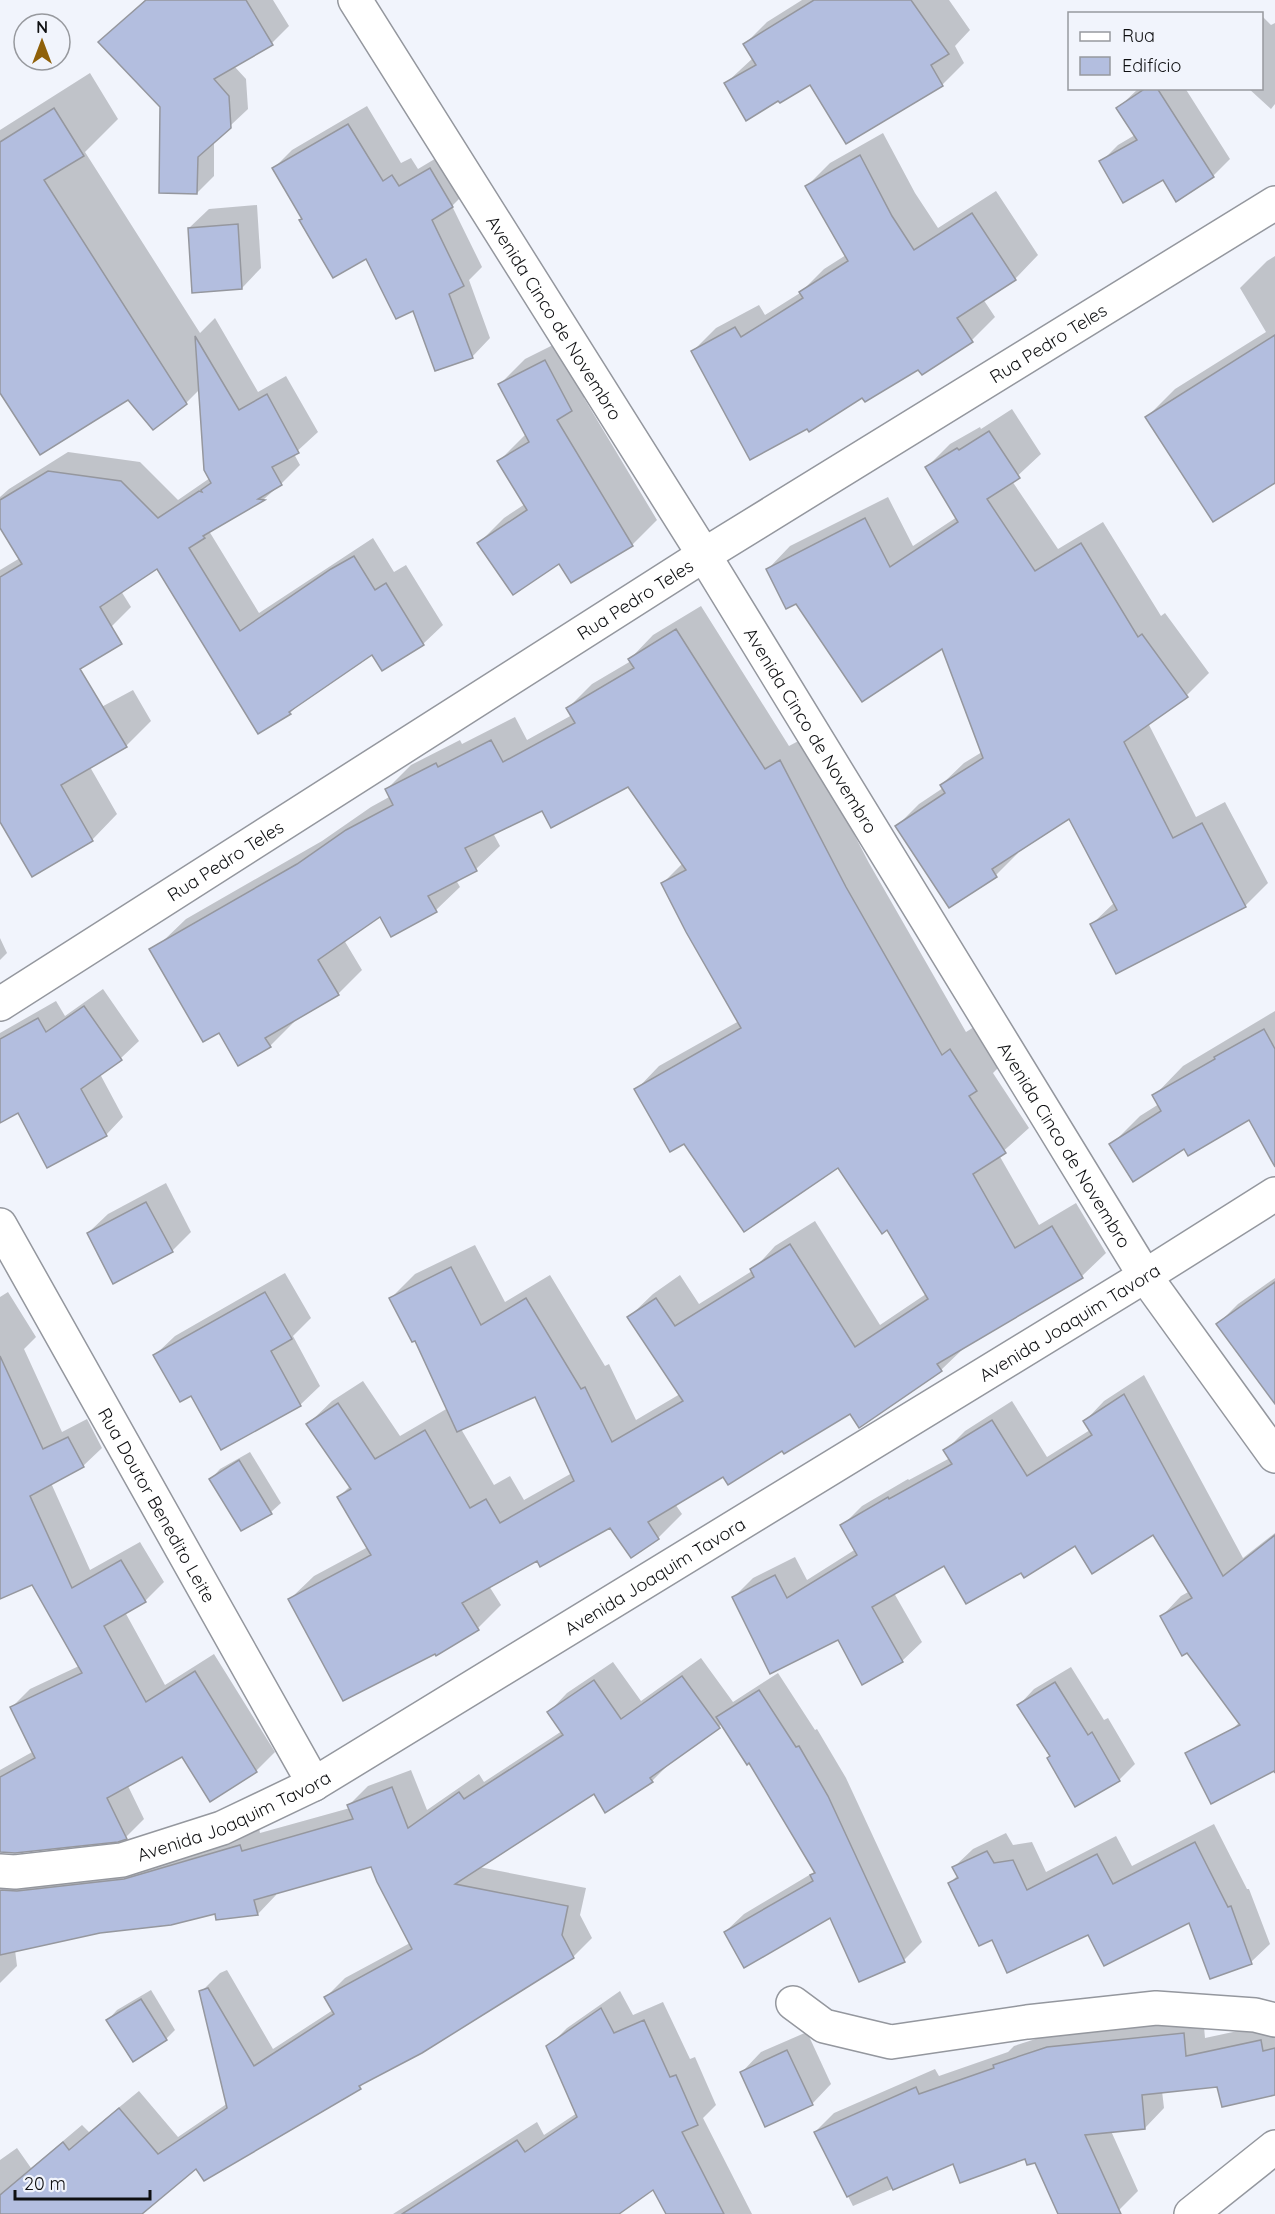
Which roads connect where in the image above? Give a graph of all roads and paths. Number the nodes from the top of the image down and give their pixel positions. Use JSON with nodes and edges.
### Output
{"nodes":[{"id":1,"x":355,"y":0,"type":"edge"},
{"id":2,"x":1275,"y":203,"type":"edge"},
{"id":3,"x":704,"y":555,"type":"junction"},
{"id":4,"x":0,"y":1004,"type":"edge"},
{"id":5,"x":1275,"y":1194,"type":"edge"},
{"id":6,"x":0,"y":1225,"type":"edge"},
{"id":7,"x":1145,"y":1276,"type":"junction"},
{"id":8,"x":1275,"y":1456,"type":"edge"},
{"id":9,"x":314,"y":1784,"type":"junction"},
{"id":10,"x":0,"y":1871,"type":"edge"},
{"id":11,"x":793,"y":2003,"type":"dead end"},
{"id":12,"x":1275,"y":2020,"type":"edge"},
{"id":13,"x":1275,"y":2147,"type":"edge"},
{"id":14,"x":1191,"y":2214,"type":"edge"}],
"edges":[{"from":1,"to":3,"type":"street","name":"Avenida Cinco de Novembro"},
{"from":2,"to":3,"type":"street","name":"Rua Pedro Teles"},
{"from":3,"to":4,"type":"street","name":"Rua Pedro Teles"},
{"from":3,"to":7,"type":"street","name":"Avenida Cinco de Novembro"},
{"from":5,"to":7,"type":"street","name":"Avenida Joaquim Tavora"},
{"from":6,"to":9,"type":"street","name":"Rua Doutor Benedito Leite"},
{"from":7,"to":8,"type":"street","name":"Avenida Cinco de Novembro"},
{"from":7,"to":9,"type":"street","name":"Avenida Joaquim Tavora"},
{"from":9,"to":10,"type":"street","name":"Avenida Joaquim Tavora"},
{"from":11,"to":12,"type":"street"},
{"from":13,"to":14,"type":"street"}]}
